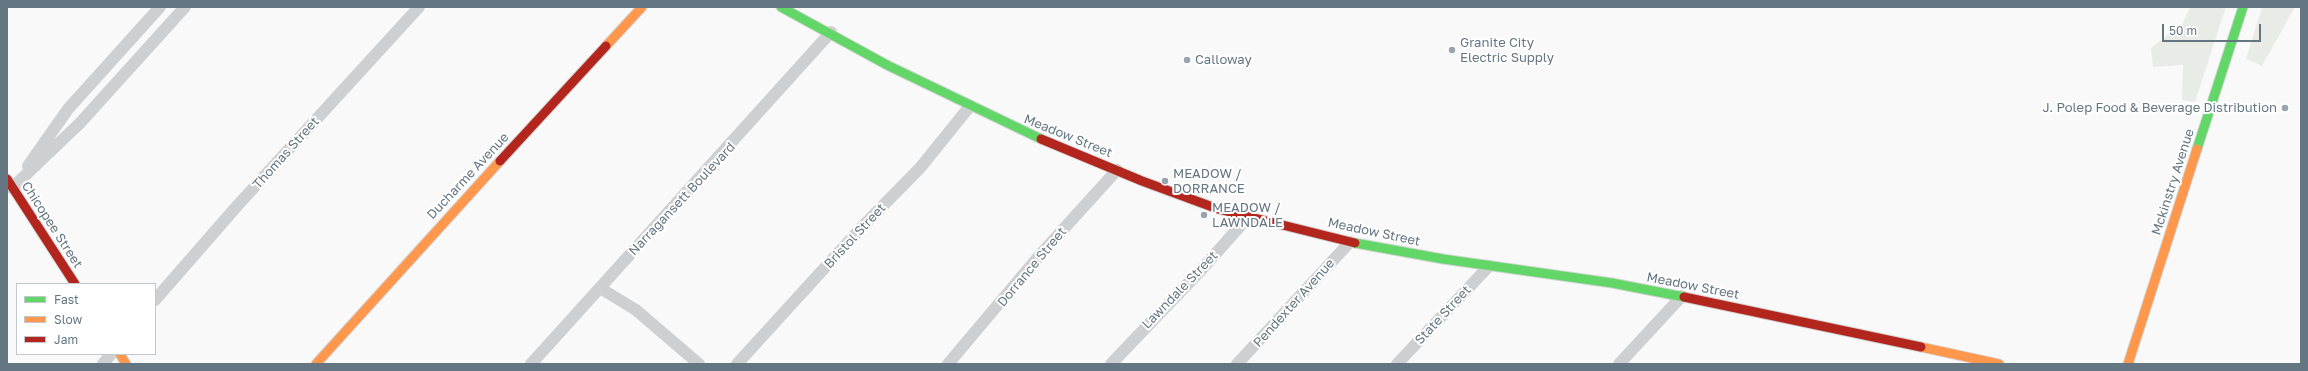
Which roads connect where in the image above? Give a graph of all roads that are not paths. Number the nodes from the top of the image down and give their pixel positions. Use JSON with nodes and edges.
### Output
{"nodes":[{"id":1,"x":160,"y":7,"type":"edge"},
{"id":2,"x":185,"y":7,"type":"edge"},
{"id":3,"x":418,"y":7,"type":"edge"},
{"id":4,"x":642,"y":7,"type":"edge"},
{"id":5,"x":781,"y":7,"type":"edge"},
{"id":6,"x":2243,"y":7,"type":"edge"},
{"id":7,"x":831,"y":32,"type":"junction"},
{"id":8,"x":109,"y":65,"type":"junction"},
{"id":9,"x":121,"y":78,"type":"junction"},
{"id":10,"x":970,"y":106,"type":"junction"},
{"id":11,"x":1117,"y":170,"type":"junction"},
{"id":12,"x":9,"y":187,"type":"edge"},
{"id":13,"x":1249,"y":216,"type":"junction"},
{"id":14,"x":1350,"y":242,"type":"junction"},
{"id":15,"x":1489,"y":266,"type":"junction"},
{"id":16,"x":74,"y":283,"type":"edge"},
{"id":17,"x":600,"y":288,"type":"junction"},
{"id":18,"x":1682,"y":296,"type":"junction"},
{"id":19,"x":156,"y":299,"type":"edge"},
{"id":20,"x":110,"y":355,"type":"edge"},
{"id":21,"x":121,"y":355,"type":"edge"},
{"id":22,"x":103,"y":364,"type":"edge"},
{"id":23,"x":126,"y":364,"type":"edge"},
{"id":24,"x":316,"y":364,"type":"edge"},
{"id":25,"x":531,"y":364,"type":"edge"},
{"id":26,"x":699,"y":364,"type":"edge"},
{"id":27,"x":738,"y":364,"type":"edge"},
{"id":28,"x":948,"y":364,"type":"edge"},
{"id":29,"x":1111,"y":364,"type":"edge"},
{"id":30,"x":1237,"y":364,"type":"edge"},
{"id":31,"x":1397,"y":364,"type":"edge"},
{"id":32,"x":1618,"y":364,"type":"edge"},
{"id":33,"x":1999,"y":364,"type":"edge"},
{"id":34,"x":2128,"y":364,"type":"edge"}],
"edges":[{"from":1,"to":8,"type":"street"},
{"from":2,"to":9,"type":"street"},
{"from":3,"to":19,"type":"street","name":"Thomas Street"},
{"from":4,"to":24,"type":"main road","name":"Ducharme Avenue"},
{"from":5,"to":7,"type":"main road","name":"Meadow Street"},
{"from":6,"to":34,"type":"main road","name":"Mckinstry Avenue"},
{"from":7,"to":10,"type":"main road","name":"Meadow Street"},
{"from":7,"to":17,"type":"street","name":"Narragansett Boulevard"},
{"from":8,"to":9,"type":"street"},
{"from":8,"to":12,"type":"street"},
{"from":9,"to":12,"type":"street"},
{"from":10,"to":11,"type":"main road","name":"Meadow Street"},
{"from":10,"to":27,"type":"street","name":"Bristol Street"},
{"from":11,"to":13,"type":"main road","name":"Meadow Street"},
{"from":11,"to":28,"type":"street","name":"Dorrance Street"},
{"from":12,"to":16,"type":"main road","name":"Chicopee Street"},
{"from":13,"to":14,"type":"main road","name":"Meadow Street"},
{"from":13,"to":29,"type":"street","name":"Lawndale Street"},
{"from":14,"to":15,"type":"main road","name":"Meadow Street"},
{"from":14,"to":30,"type":"street","name":"Pendexter Avenue"},
{"from":15,"to":18,"type":"main road","name":"Meadow Street"},
{"from":15,"to":31,"type":"street","name":"State Street"},
{"from":17,"to":25,"type":"street","name":"Narragansett Boulevard"},
{"from":17,"to":26,"type":"street"},
{"from":18,"to":32,"type":"street"},
{"from":18,"to":33,"type":"main road","name":"Meadow Street"},
{"from":20,"to":22,"type":"street"},
{"from":21,"to":23,"type":"main road"}]}
